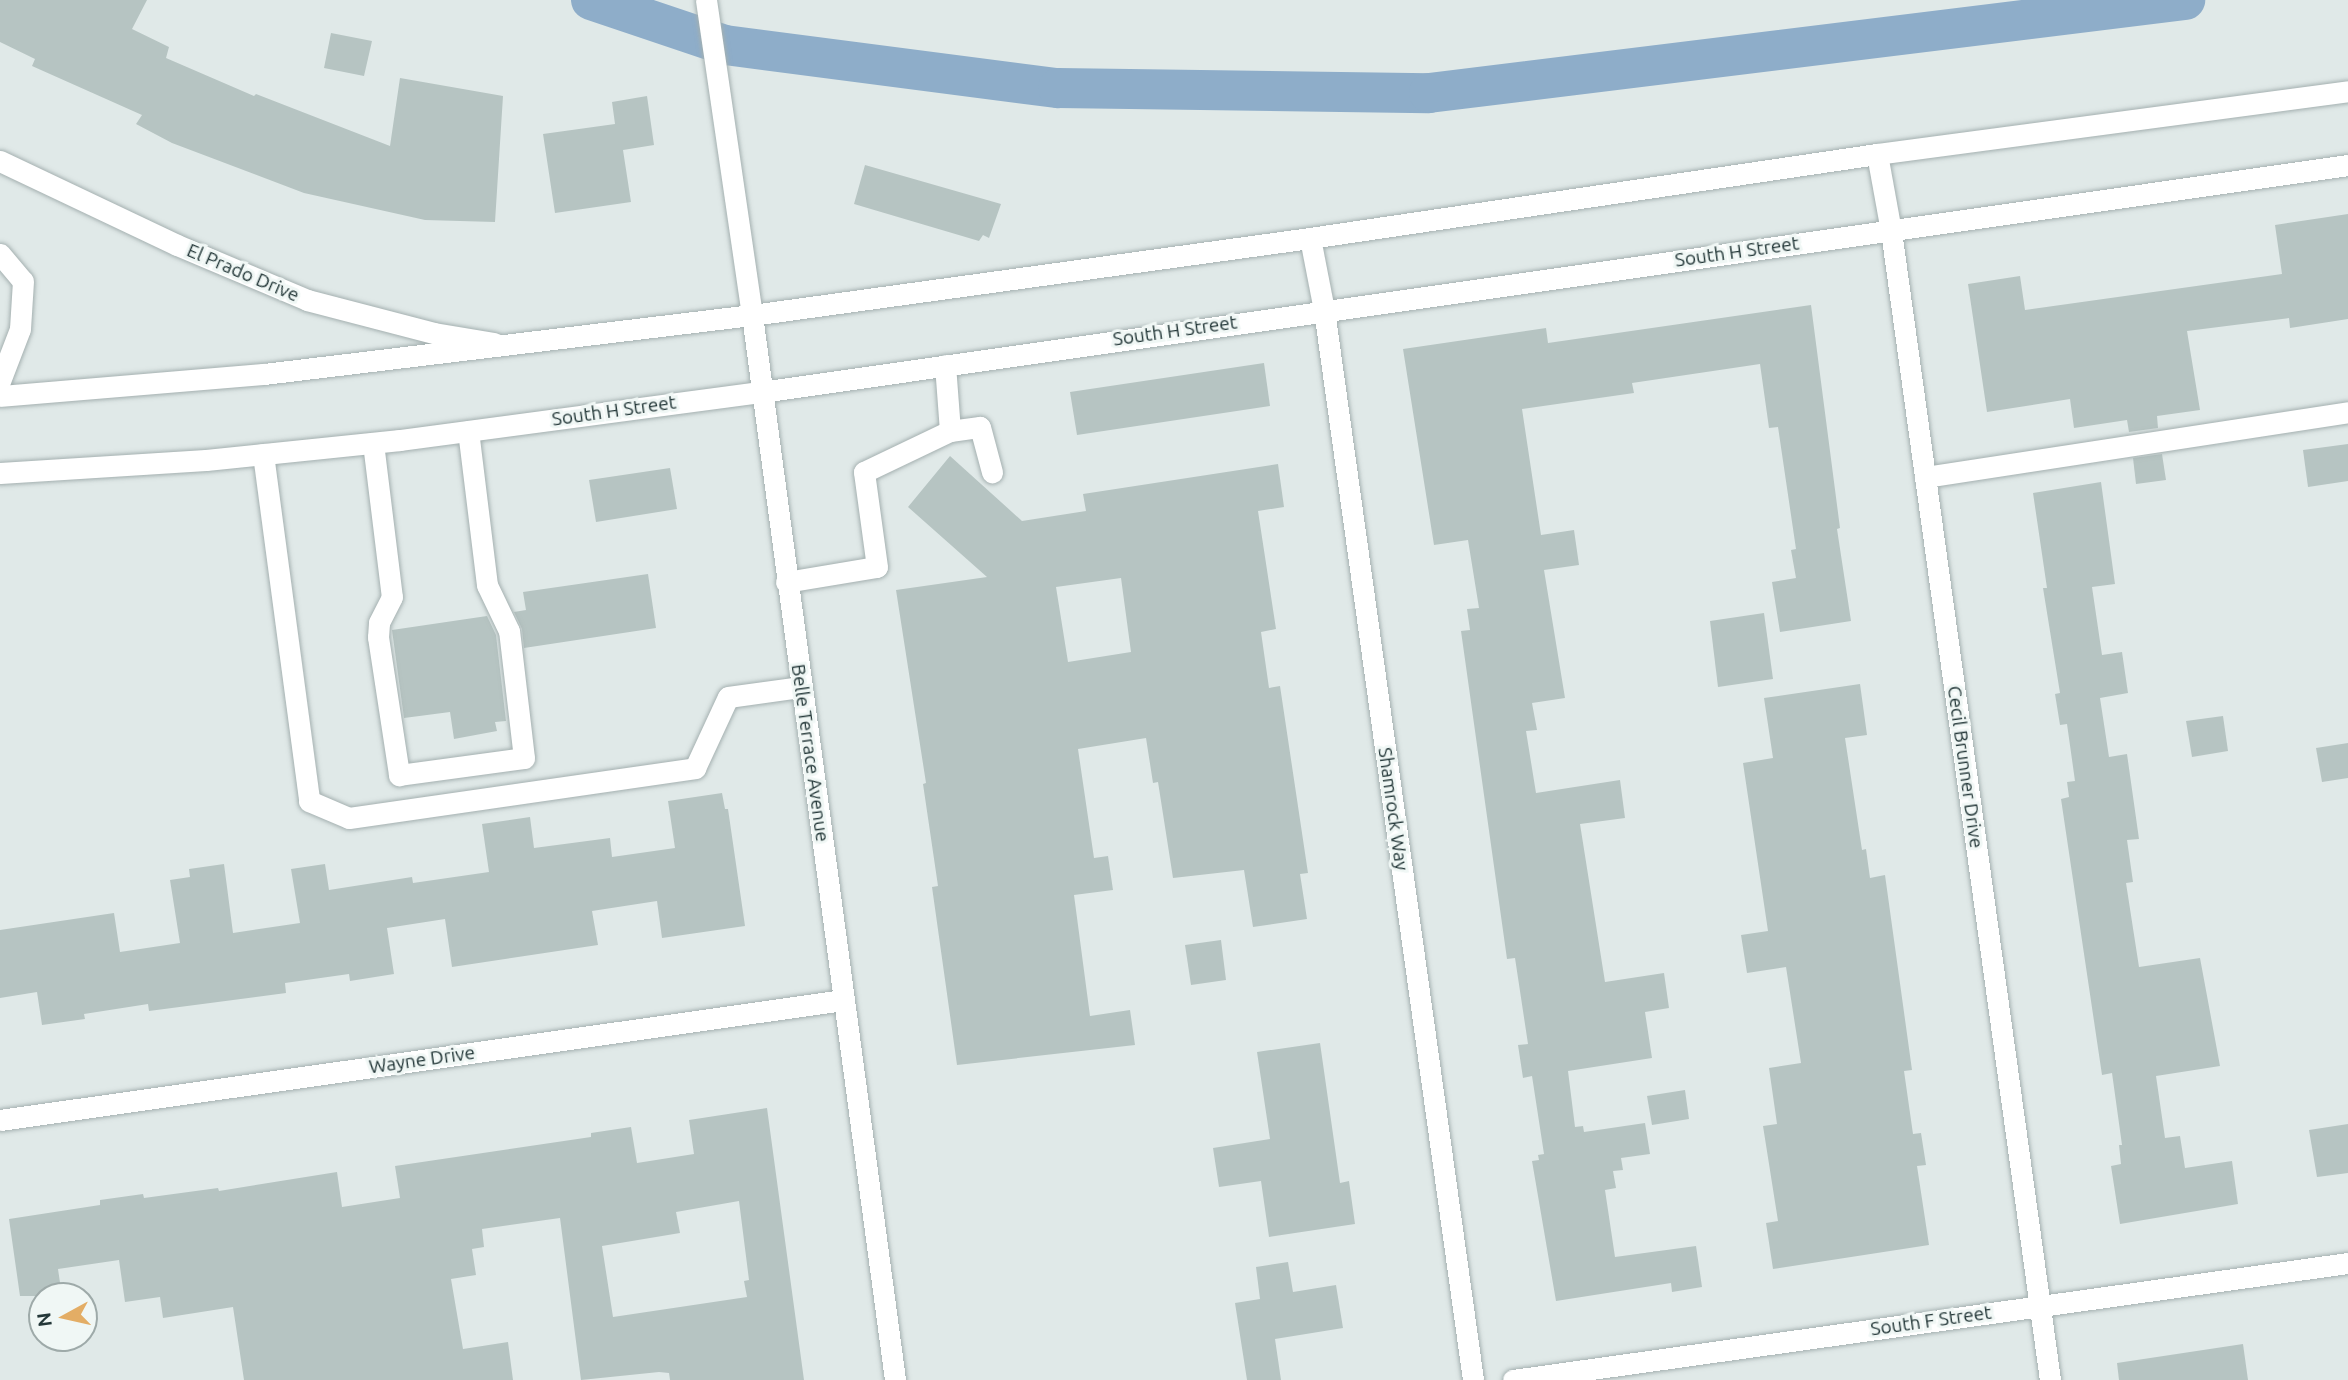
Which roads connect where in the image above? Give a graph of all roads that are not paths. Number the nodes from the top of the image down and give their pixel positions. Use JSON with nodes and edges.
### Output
{"nodes":[{"id":1,"x":706,"y":0,"type":"edge"},
{"id":2,"x":2348,"y":91,"type":"edge"},
{"id":3,"x":1877,"y":155,"type":"junction"},
{"id":4,"x":0,"y":161,"type":"edge"},
{"id":5,"x":2348,"y":165,"type":"edge"},
{"id":6,"x":1891,"y":231,"type":"junction"},
{"id":7,"x":1310,"y":238,"type":"junction"},
{"id":8,"x":0,"y":254,"type":"edge"},
{"id":9,"x":1324,"y":310,"type":"junction"},
{"id":10,"x":752,"y":315,"type":"junction"},
{"id":11,"x":499,"y":344,"type":"junction"},
{"id":12,"x":945,"y":365,"type":"junction"},
{"id":13,"x":0,"y":381,"type":"edge"},
{"id":14,"x":761,"y":392,"type":"junction"},
{"id":15,"x":0,"y":396,"type":"edge"},
{"id":16,"x":2348,"y":412,"type":"edge"},
{"id":17,"x":468,"y":431,"type":"junction"},
{"id":18,"x":950,"y":431,"type":"junction"},
{"id":19,"x":373,"y":443,"type":"junction"},
{"id":20,"x":263,"y":454,"type":"junction"},
{"id":21,"x":992,"y":472,"type":"dead end"},
{"id":22,"x":0,"y":473,"type":"edge"},
{"id":23,"x":1925,"y":477,"type":"junction"},
{"id":24,"x":786,"y":582,"type":"junction"},
{"id":25,"x":801,"y":687,"type":"junction"},
{"id":26,"x":843,"y":1000,"type":"junction"},
{"id":27,"x":0,"y":1120,"type":"edge"},
{"id":28,"x":2348,"y":1263,"type":"edge"},
{"id":29,"x":2040,"y":1306,"type":"junction"},
{"id":30,"x":895,"y":1380,"type":"edge"},
{"id":31,"x":1473,"y":1380,"type":"edge"},
{"id":32,"x":1513,"y":1380,"type":"edge"},
{"id":33,"x":2050,"y":1380,"type":"edge"}],
"edges":[{"from":1,"to":10,"type":"street","name":"Belle Terrace Avenue"},
{"from":2,"to":3,"type":"street"},
{"from":3,"to":6,"type":"street","name":"Cecil Brunner Drive"},
{"from":3,"to":7,"type":"street"},
{"from":4,"to":11,"type":"street","name":"El Prado Drive"},
{"from":5,"to":6,"type":"street","name":"South H Street"},
{"from":6,"to":9,"type":"street","name":"South H Street"},
{"from":6,"to":23,"type":"street","name":"Cecil Brunner Drive"},
{"from":7,"to":9,"type":"street","name":"Shamrock Way"},
{"from":7,"to":10,"type":"street"},
{"from":8,"to":13,"type":"street"},
{"from":9,"to":12,"type":"street","name":"South H Street"},
{"from":9,"to":31,"type":"street","name":"Shamrock Way"},
{"from":10,"to":11,"type":"street"},
{"from":10,"to":14,"type":"street","name":"Belle Terrace Avenue"},
{"from":11,"to":15,"type":"street"},
{"from":12,"to":14,"type":"street","name":"South H Street"},
{"from":12,"to":18,"type":"street"},
{"from":14,"to":17,"type":"street","name":"South H Street"},
{"from":14,"to":24,"type":"street","name":"Belle Terrace Avenue"},
{"from":16,"to":23,"type":"street"},
{"from":17,"to":19,"type":"street","name":"South H Street"},
{"from":17,"to":19,"type":"street"},
{"from":18,"to":21,"type":"street"},
{"from":18,"to":24,"type":"street"},
{"from":19,"to":20,"type":"street","name":"South H Street"},
{"from":20,"to":22,"type":"street","name":"South H Street"},
{"from":20,"to":25,"type":"street"},
{"from":23,"to":29,"type":"street","name":"Cecil Brunner Drive"},
{"from":24,"to":25,"type":"street","name":"Belle Terrace Avenue"},
{"from":25,"to":26,"type":"street","name":"Belle Terrace Avenue"},
{"from":26,"to":27,"type":"street","name":"Wayne Drive"},
{"from":26,"to":30,"type":"street","name":"Belle Terrace Avenue"},
{"from":28,"to":29,"type":"street","name":"South F Street"},
{"from":29,"to":32,"type":"street","name":"South F Street"},
{"from":29,"to":33,"type":"street","name":"Cecil Brunner Drive"}]}
